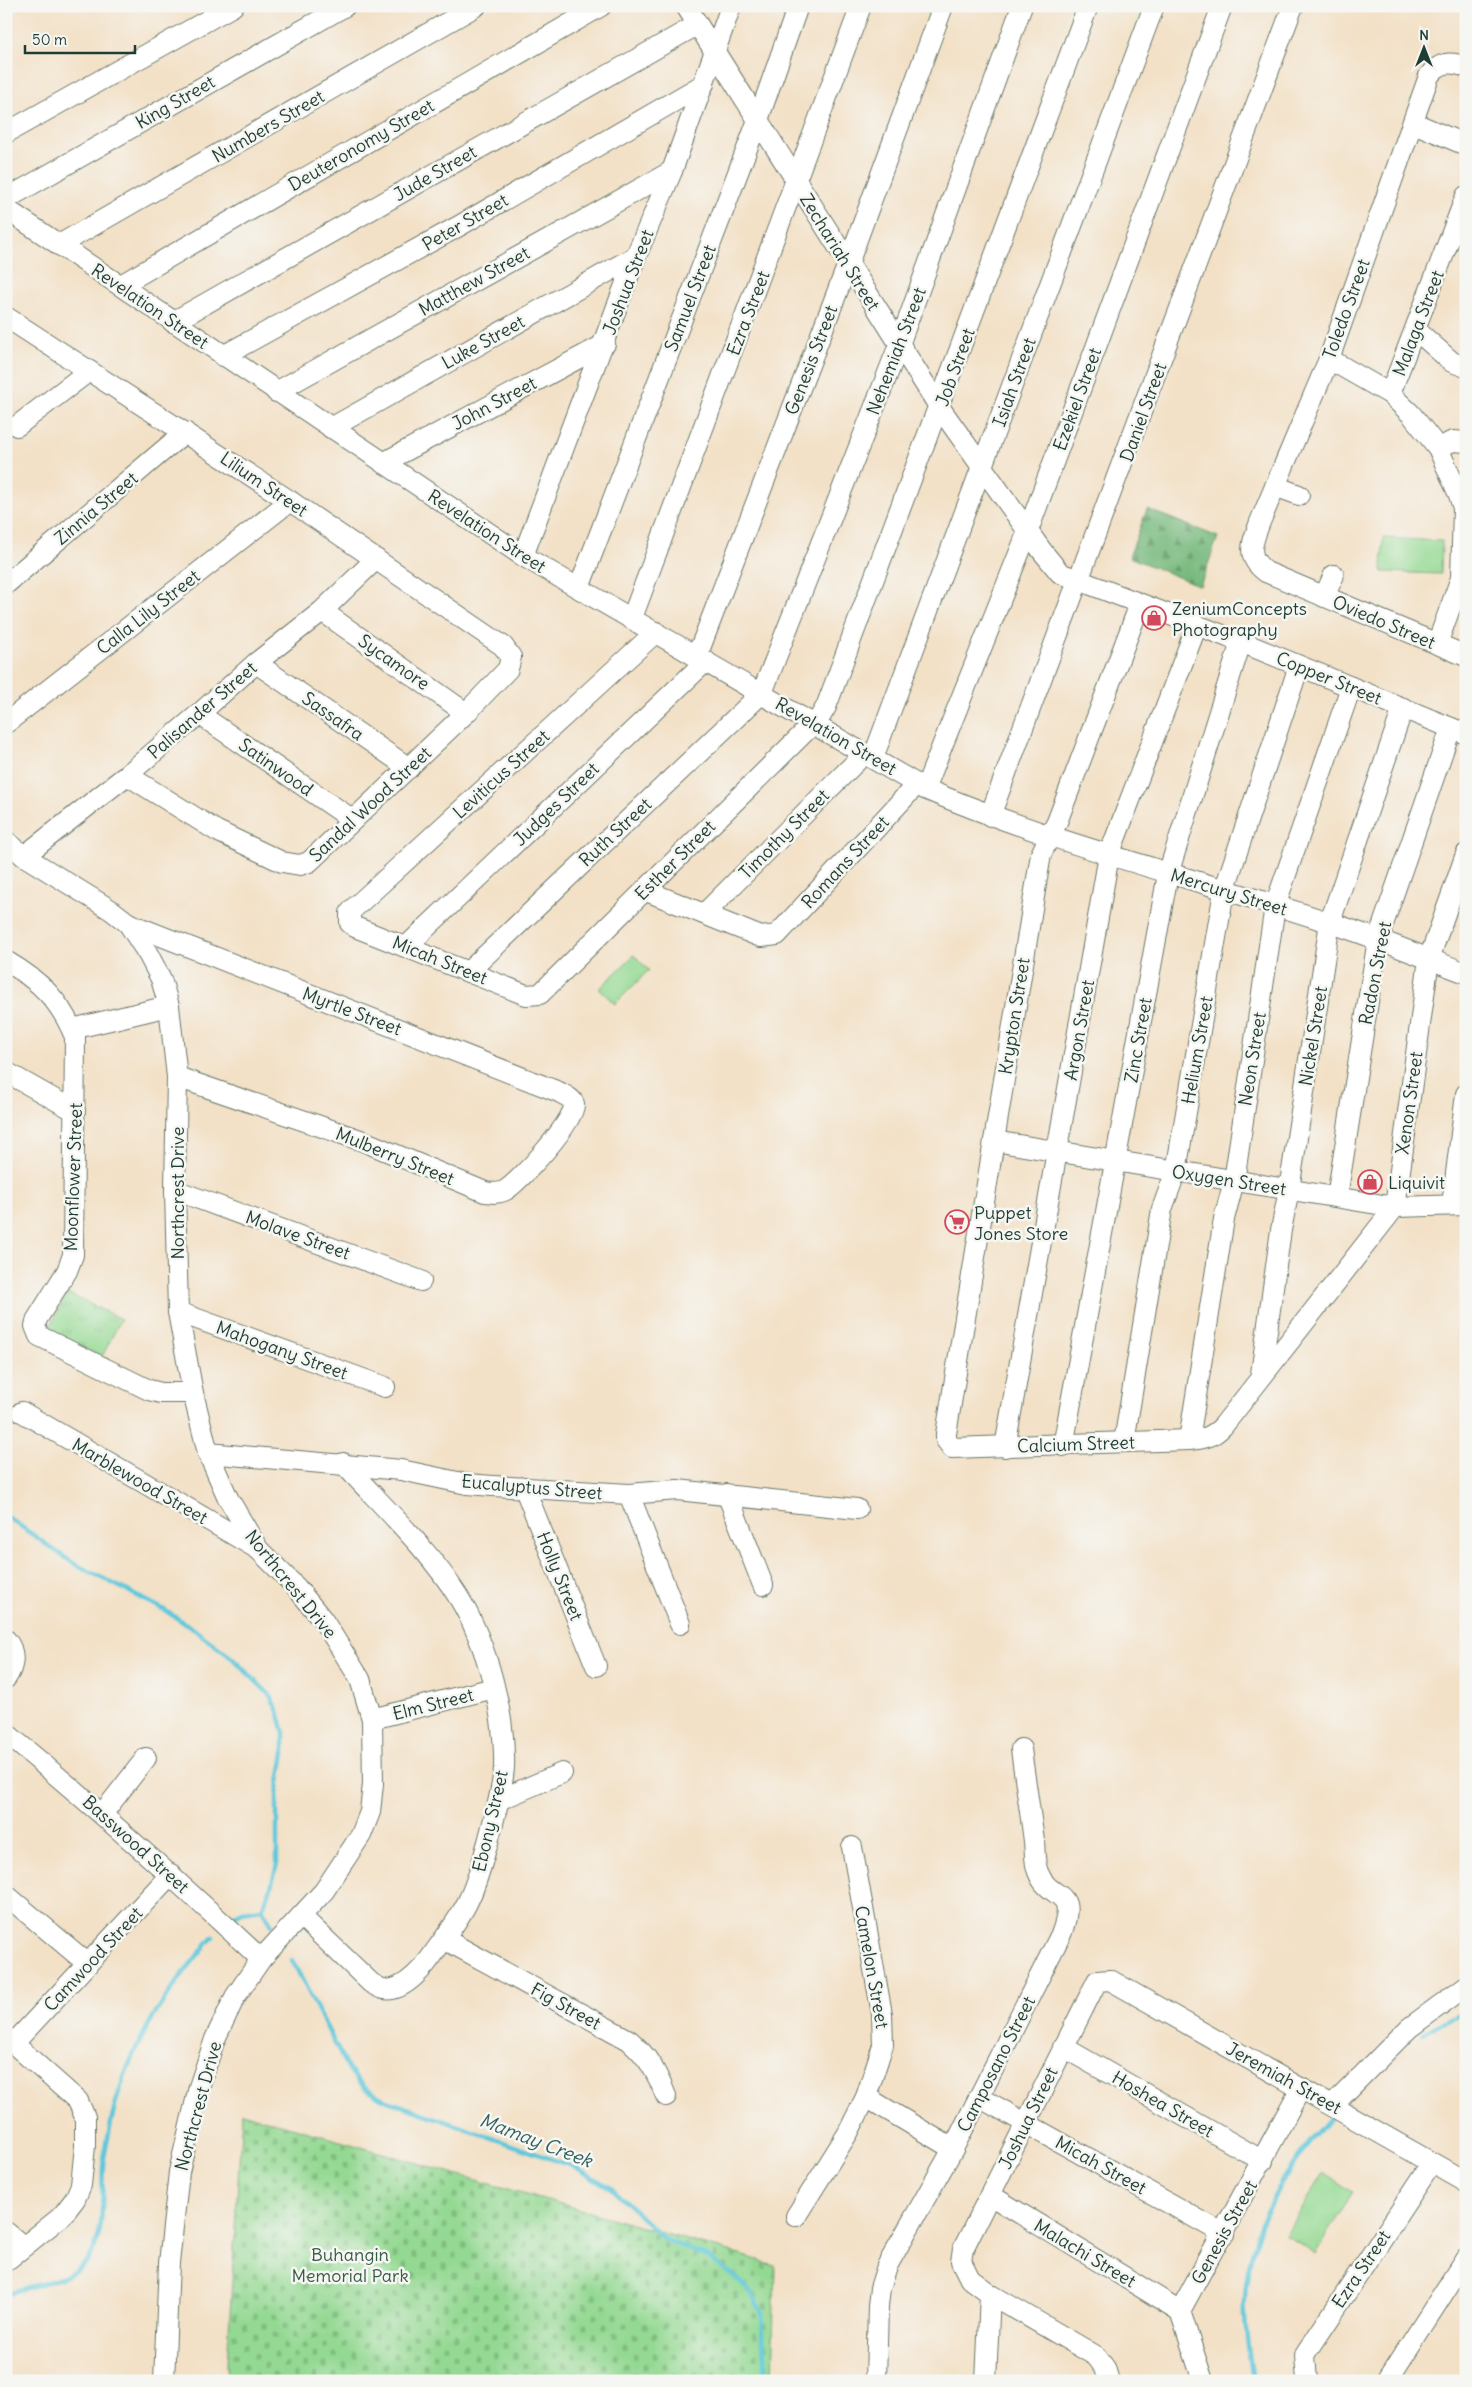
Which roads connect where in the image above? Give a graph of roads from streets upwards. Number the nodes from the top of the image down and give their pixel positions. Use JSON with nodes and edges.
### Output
{"nodes":[{"id":1,"x":233,"y":6,"type":"edge"},
{"id":2,"x":344,"y":6,"type":"edge"},
{"id":3,"x":476,"y":6,"type":"edge"},
{"id":4,"x":601,"y":6,"type":"edge"},
{"id":5,"x":686,"y":6,"type":"edge"},
{"id":6,"x":732,"y":6,"type":"edge"},
{"id":7,"x":798,"y":6,"type":"edge"},
{"id":8,"x":861,"y":6,"type":"edge"},
{"id":9,"x":942,"y":6,"type":"edge"},
{"id":10,"x":1022,"y":6,"type":"edge"},
{"id":11,"x":1088,"y":6,"type":"edge"},
{"id":12,"x":1154,"y":6,"type":"edge"},
{"id":13,"x":1222,"y":6,"type":"edge"},
{"id":14,"x":1293,"y":6,"type":"edge"},
{"id":15,"x":697,"y":25,"type":"junction"},
{"id":16,"x":715,"y":52,"type":"junction"},
{"id":17,"x":1466,"y":67,"type":"edge"},
{"id":18,"x":704,"y":84,"type":"junction"},
{"id":19,"x":758,"y":120,"type":"junction"},
{"id":20,"x":1414,"y":123,"type":"junction"},
{"id":21,"x":6,"y":134,"type":"edge"},
{"id":22,"x":1466,"y":145,"type":"edge"},
{"id":23,"x":672,"y":171,"type":"junction"},
{"id":24,"x":797,"y":183,"type":"junction"},
{"id":25,"x":1466,"y":196,"type":"edge"},
{"id":26,"x":6,"y":199,"type":"edge"},
{"id":27,"x":6,"y":209,"type":"edge"},
{"id":28,"x":59,"y":245,"type":"junction"},
{"id":29,"x":636,"y":256,"type":"junction"},
{"id":30,"x":848,"y":264,"type":"junction"},
{"id":31,"x":121,"y":285,"type":"junction"},
{"id":32,"x":6,"y":317,"type":"edge"},
{"id":33,"x":173,"y":322,"type":"junction"},
{"id":34,"x":1416,"y":330,"type":"junction"},
{"id":35,"x":604,"y":344,"type":"junction"},
{"id":36,"x":899,"y":345,"type":"junction"},
{"id":37,"x":223,"y":356,"type":"junction"},
{"id":38,"x":1329,"y":359,"type":"junction"},
{"id":39,"x":1466,"y":367,"type":"edge"},
{"id":40,"x":88,"y":372,"type":"junction"},
{"id":41,"x":276,"y":392,"type":"junction"},
{"id":42,"x":1390,"y":394,"type":"junction"},
{"id":43,"x":940,"y":408,"type":"junction"},
{"id":44,"x":17,"y":426,"type":"dead end"},
{"id":45,"x":331,"y":428,"type":"junction"},
{"id":46,"x":185,"y":432,"type":"junction"},
{"id":47,"x":1466,"y":442,"type":"edge"},
{"id":48,"x":1438,"y":448,"type":"junction"},
{"id":49,"x":383,"y":463,"type":"junction"},
{"id":50,"x":983,"y":467,"type":"junction"},
{"id":51,"x":1275,"y":486,"type":"junction"},
{"id":52,"x":1299,"y":495,"type":"dead end"},
{"id":53,"x":290,"y":501,"type":"junction"},
{"id":54,"x":1464,"y":507,"type":"edge"},
{"id":55,"x":1028,"y":531,"type":"junction"},
{"id":56,"x":523,"y":556,"type":"junction"},
{"id":57,"x":1253,"y":557,"type":"joint"},
{"id":58,"x":376,"y":558,"type":"junction"},
{"id":59,"x":1334,"y":576,"type":"dead end"},
{"id":60,"x":1463,"y":579,"type":"edge"},
{"id":61,"x":1080,"y":581,"type":"junction"},
{"id":62,"x":6,"y":584,"type":"edge"},
{"id":63,"x":579,"y":588,"type":"junction"},
{"id":64,"x":1324,"y":598,"type":"junction"},
{"id":65,"x":1140,"y":604,"type":"junction"},
{"id":66,"x":322,"y":610,"type":"junction"},
{"id":67,"x":632,"y":618,"type":"junction"},
{"id":68,"x":1197,"y":625,"type":"junction"},
{"id":69,"x":656,"y":632,"type":"junction"},
{"id":70,"x":1241,"y":642,"type":"junction"},
{"id":71,"x":1437,"y":644,"type":"junction"},
{"id":72,"x":1466,"y":656,"type":"edge"},
{"id":73,"x":702,"y":658,"type":"junction"},
{"id":74,"x":510,"y":662,"type":"joint"},
{"id":75,"x":256,"y":663,"type":"junction"},
{"id":76,"x":1299,"y":666,"type":"junction"},
{"id":77,"x":1351,"y":687,"type":"junction"},
{"id":78,"x":762,"y":693,"type":"junction"},
{"id":79,"x":1403,"y":708,"type":"junction"},
{"id":80,"x":466,"y":713,"type":"junction"},
{"id":81,"x":199,"y":714,"type":"junction"},
{"id":82,"x":6,"y":723,"type":"edge"},
{"id":83,"x":813,"y":723,"type":"junction"},
{"id":84,"x":1458,"y":731,"type":"edge"},
{"id":85,"x":869,"y":755,"type":"junction"},
{"id":86,"x":410,"y":768,"type":"junction"},
{"id":87,"x":127,"y":775,"type":"junction"},
{"id":88,"x":921,"y":786,"type":"junction"},
{"id":89,"x":990,"y":816,"type":"junction"},
{"id":90,"x":353,"y":820,"type":"junction"},
{"id":91,"x":1049,"y":836,"type":"junction"},
{"id":92,"x":6,"y":841,"type":"edge"},
{"id":93,"x":1466,"y":854,"type":"edge"},
{"id":94,"x":1109,"y":855,"type":"junction"},
{"id":95,"x":24,"y":856,"type":"junction"},
{"id":96,"x":1168,"y":874,"type":"junction"},
{"id":97,"x":644,"y":890,"type":"junction"},
{"id":98,"x":1224,"y":891,"type":"junction"},
{"id":99,"x":1276,"y":906,"type":"junction"},
{"id":100,"x":704,"y":914,"type":"junction"},
{"id":101,"x":349,"y":918,"type":"joint"},
{"id":102,"x":1330,"y":922,"type":"junction"},
{"id":103,"x":128,"y":923,"type":"junction"},
{"id":104,"x":1378,"y":939,"type":"junction"},
{"id":105,"x":406,"y":947,"type":"junction"},
{"id":106,"x":1429,"y":959,"type":"junction"},
{"id":107,"x":6,"y":961,"type":"edge"},
{"id":108,"x":468,"y":972,"type":"junction"},
{"id":109,"x":1466,"y":973,"type":"edge"},
{"id":110,"x":536,"y":995,"type":"joint"},
{"id":111,"x":169,"y":1006,"type":"junction"},
{"id":112,"x":72,"y":1029,"type":"junction"},
{"id":113,"x":8,"y":1075,"type":"edge"},
{"id":114,"x":178,"y":1077,"type":"junction"},
{"id":115,"x":1466,"y":1094,"type":"edge"},
{"id":116,"x":573,"y":1103,"type":"joint"},
{"id":117,"x":76,"y":1111,"type":"junction"},
{"id":118,"x":994,"y":1141,"type":"junction"},
{"id":119,"x":1058,"y":1152,"type":"junction"},
{"id":120,"x":1116,"y":1161,"type":"junction"},
{"id":121,"x":1176,"y":1171,"type":"junction"},
{"id":122,"x":1234,"y":1181,"type":"junction"},
{"id":123,"x":175,"y":1190,"type":"junction"},
{"id":124,"x":1289,"y":1190,"type":"junction"},
{"id":125,"x":1337,"y":1197,"type":"junction"},
{"id":126,"x":1459,"y":1205,"type":"edge"},
{"id":127,"x":1395,"y":1207,"type":"junction"},
{"id":128,"x":421,"y":1281,"type":"dead end"},
{"id":129,"x":178,"y":1312,"type":"junction"},
{"id":130,"x":1261,"y":1374,"type":"junction"},
{"id":131,"x":385,"y":1388,"type":"dead end"},
{"id":132,"x":193,"y":1393,"type":"junction"},
{"id":133,"x":22,"y":1412,"type":"dead end"},
{"id":134,"x":1197,"y":1440,"type":"junction"},
{"id":135,"x":1124,"y":1442,"type":"junction"},
{"id":136,"x":948,"y":1445,"type":"joint"},
{"id":137,"x":1063,"y":1446,"type":"junction"},
{"id":138,"x":1005,"y":1447,"type":"junction"},
{"id":139,"x":208,"y":1453,"type":"junction"},
{"id":140,"x":344,"y":1463,"type":"junction"},
{"id":141,"x":524,"y":1487,"type":"junction"},
{"id":142,"x":629,"y":1494,"type":"junction"},
{"id":143,"x":727,"y":1494,"type":"junction"},
{"id":144,"x":857,"y":1509,"type":"dead end"},
{"id":145,"x":258,"y":1549,"type":"junction"},
{"id":146,"x":763,"y":1585,"type":"dead end"},
{"id":147,"x":680,"y":1624,"type":"dead end"},
{"id":148,"x":6,"y":1640,"type":"edge"},
{"id":149,"x":596,"y":1666,"type":"dead end"},
{"id":150,"x":6,"y":1678,"type":"edge"},
{"id":151,"x":494,"y":1688,"type":"junction"},
{"id":152,"x":372,"y":1719,"type":"junction"},
{"id":153,"x":6,"y":1734,"type":"edge"},
{"id":154,"x":1021,"y":1749,"type":"dead end"},
{"id":155,"x":146,"y":1758,"type":"dead end"},
{"id":156,"x":562,"y":1773,"type":"dead end"},
{"id":157,"x":499,"y":1800,"type":"junction"},
{"id":158,"x":102,"y":1813,"type":"junction"},
{"id":159,"x":852,"y":1847,"type":"dead end"},
{"id":160,"x":171,"y":1874,"type":"junction"},
{"id":161,"x":6,"y":1895,"type":"edge"},
{"id":162,"x":302,"y":1917,"type":"junction"},
{"id":163,"x":444,"y":1939,"type":"junction"},
{"id":164,"x":261,"y":1959,"type":"junction"},
{"id":165,"x":88,"y":1964,"type":"junction"},
{"id":166,"x":1102,"y":1979,"type":"joint"},
{"id":167,"x":1466,"y":1986,"type":"edge"},
{"id":168,"x":10,"y":2040,"type":"edge"},
{"id":169,"x":1063,"y":2047,"type":"junction"},
{"id":170,"x":1301,"y":2088,"type":"junction"},
{"id":171,"x":666,"y":2096,"type":"dead end"},
{"id":172,"x":979,"y":2097,"type":"junction"},
{"id":173,"x":866,"y":2098,"type":"junction"},
{"id":174,"x":1333,"y":2105,"type":"junction"},
{"id":175,"x":1026,"y":2123,"type":"junction"},
{"id":176,"x":953,"y":2150,"type":"junction"},
{"id":177,"x":1263,"y":2161,"type":"junction"},
{"id":178,"x":1432,"y":2162,"type":"junction"},
{"id":179,"x":1466,"y":2182,"type":"edge"},
{"id":180,"x":990,"y":2195,"type":"junction"},
{"id":181,"x":796,"y":2216,"type":"dead end"},
{"id":182,"x":6,"y":2232,"type":"edge"},
{"id":183,"x":1224,"y":2234,"type":"junction"},
{"id":184,"x":23,"y":2246,"type":"junction"},
{"id":185,"x":1466,"y":2258,"type":"edge"},
{"id":186,"x":6,"y":2261,"type":"edge"},
{"id":187,"x":990,"y":2294,"type":"junction"},
{"id":188,"x":1180,"y":2311,"type":"junction"},
{"id":189,"x":164,"y":2381,"type":"edge"},
{"id":190,"x":876,"y":2381,"type":"edge"},
{"id":191,"x":986,"y":2381,"type":"edge"},
{"id":192,"x":1109,"y":2381,"type":"edge"},
{"id":193,"x":1203,"y":2381,"type":"edge"},
{"id":194,"x":1307,"y":2381,"type":"edge"},
{"id":195,"x":1387,"y":2381,"type":"edge"}],
"edges":[{"from":1,"to":21,"type":"street"},
{"from":2,"to":26,"type":"street","name":"King Street"},
{"from":3,"to":28,"type":"street","name":"Numbers Street"},
{"from":4,"to":31,"type":"street","name":"Deuteronomy Street"},
{"from":5,"to":15,"type":"street","name":"Zechariah Street"},
{"from":6,"to":16,"type":"street","name":"Joshua Street"},
{"from":7,"to":19,"type":"street","name":"Samuel Street"},
{"from":8,"to":24,"type":"street","name":"Ezra Street"},
{"from":9,"to":30,"type":"street","name":"Genesis Street"},
{"from":10,"to":36,"type":"street","name":"Nehemiah Street"},
{"from":11,"to":43,"type":"street","name":"Job Street"},
{"from":12,"to":50,"type":"street","name":"Isiah Street"},
{"from":13,"to":55,"type":"street","name":"Ezekiel Street"},
{"from":14,"to":61,"type":"street","name":"Daniel Street"},
{"from":15,"to":16,"type":"street","name":"Zechariah Street"},
{"from":15,"to":33,"type":"street","name":"Jude Street"},
{"from":16,"to":18,"type":"street","name":"Joshua Street"},
{"from":16,"to":19,"type":"street","name":"Zechariah Street"},
{"from":17,"to":20,"type":"street","name":"Toledo Street"},
{"from":18,"to":23,"type":"street","name":"Joshua Street"},
{"from":18,"to":37,"type":"street","name":"Peter Street"},
{"from":19,"to":24,"type":"street","name":"Zechariah Street"},
{"from":19,"to":63,"type":"street","name":"Samuel Street"},
{"from":20,"to":22,"type":"street"},
{"from":20,"to":38,"type":"street","name":"Toledo Street"},
{"from":23,"to":29,"type":"street","name":"Joshua Street"},
{"from":23,"to":41,"type":"street","name":"Matthew Street"},
{"from":24,"to":30,"type":"street","name":"Zechariah Street"},
{"from":24,"to":67,"type":"street","name":"Ezra Street"},
{"from":25,"to":34,"type":"street","name":"Malaga Street"},
{"from":27,"to":28,"type":"street","name":"Revelation Street"},
{"from":28,"to":31,"type":"street","name":"Revelation Street"},
{"from":29,"to":35,"type":"street","name":"Joshua Street"},
{"from":29,"to":45,"type":"street","name":"Luke Street"},
{"from":30,"to":36,"type":"street","name":"Zechariah Street"},
{"from":30,"to":73,"type":"street","name":"Genesis Street"},
{"from":31,"to":33,"type":"street","name":"Revelation Street"},
{"from":32,"to":40,"type":"street","name":"Lilium Street"},
{"from":33,"to":37,"type":"street","name":"Revelation Street"},
{"from":34,"to":39,"type":"street"},
{"from":34,"to":42,"type":"street","name":"Malaga Street"},
{"from":35,"to":49,"type":"street","name":"John Street"},
{"from":35,"to":56,"type":"street","name":"Joshua Street"},
{"from":36,"to":43,"type":"street","name":"Zechariah Street"},
{"from":36,"to":78,"type":"street","name":"Nehemiah Street"},
{"from":37,"to":41,"type":"street","name":"Revelation Street"},
{"from":38,"to":42,"type":"street"},
{"from":38,"to":51,"type":"street","name":"Toledo Street"},
{"from":40,"to":44,"type":"street"},
{"from":40,"to":46,"type":"street","name":"Lilium Street"},
{"from":41,"to":45,"type":"street","name":"Revelation Street"},
{"from":42,"to":48,"type":"street"},
{"from":43,"to":50,"type":"street","name":"Zechariah Street"},
{"from":43,"to":83,"type":"street","name":"Job Street"},
{"from":45,"to":49,"type":"street","name":"Revelation Street"},
{"from":46,"to":53,"type":"street","name":"Lilium Street"},
{"from":46,"to":62,"type":"street","name":"Zinnia Street"},
{"from":47,"to":48,"type":"street"},
{"from":48,"to":54,"type":"street"},
{"from":49,"to":56,"type":"street","name":"Revelation Street"},
{"from":50,"to":55,"type":"street","name":"Zechariah Street"},
{"from":50,"to":85,"type":"street","name":"Isiah Street"},
{"from":51,"to":52,"type":"street"},
{"from":51,"to":57,"type":"street","name":"Toledo Street"},
{"from":53,"to":58,"type":"street","name":"Lilium Street"},
{"from":53,"to":82,"type":"street","name":"Calla Lily Street"},
{"from":54,"to":60,"type":"street"},
{"from":55,"to":61,"type":"street","name":"Zechariah Street"},
{"from":55,"to":88,"type":"street","name":"Ezekiel Street"},
{"from":56,"to":63,"type":"street","name":"Revelation Street"},
{"from":57,"to":64,"type":"street","name":"Oviedo Street"},
{"from":58,"to":66,"type":"street","name":"Palisander Street"},
{"from":58,"to":74,"type":"street","name":"Lilium Street"},
{"from":59,"to":64,"type":"street"},
{"from":60,"to":71,"type":"street"},
{"from":61,"to":65,"type":"street","name":"Copper Street"},
{"from":61,"to":89,"type":"street","name":"Daniel Street"},
{"from":63,"to":67,"type":"street","name":"Revelation Street"},
{"from":64,"to":71,"type":"street","name":"Oviedo Street"},
{"from":65,"to":68,"type":"street","name":"Copper Street"},
{"from":65,"to":91,"type":"street","name":"Krypton Street"},
{"from":66,"to":75,"type":"street","name":"Palisander Street"},
{"from":66,"to":80,"type":"street","name":"Sycamore"},
{"from":67,"to":69,"type":"street","name":"Revelation Street"},
{"from":68,"to":70,"type":"street","name":"Copper Street"},
{"from":68,"to":94,"type":"street","name":"Argon Street"},
{"from":69,"to":73,"type":"street","name":"Revelation Street"},
{"from":69,"to":101,"type":"street","name":"Leviticus Street"},
{"from":70,"to":76,"type":"street","name":"Copper Street"},
{"from":70,"to":96,"type":"street","name":"Zinc Street"},
{"from":71,"to":72,"type":"street","name":"Oviedo Street"},
{"from":73,"to":78,"type":"street","name":"Revelation Street"},
{"from":73,"to":105,"type":"street","name":"Judges Street"},
{"from":74,"to":80,"type":"street","name":"Sandal Wood Street"},
{"from":75,"to":81,"type":"street","name":"Palisander Street"},
{"from":75,"to":86,"type":"street","name":"Sassafra"},
{"from":76,"to":77,"type":"street","name":"Copper Street"},
{"from":76,"to":98,"type":"street","name":"Helium Street"},
{"from":77,"to":79,"type":"street","name":"Copper Street"},
{"from":77,"to":99,"type":"street","name":"Neon Street"},
{"from":78,"to":83,"type":"street","name":"Revelation Street"},
{"from":78,"to":108,"type":"street","name":"Ruth Street"},
{"from":79,"to":84,"type":"street","name":"Copper Street"},
{"from":79,"to":102,"type":"street","name":"Nickel Street"},
{"from":80,"to":86,"type":"street","name":"Sandal Wood Street"},
{"from":81,"to":87,"type":"street","name":"Palisander Street"},
{"from":81,"to":90,"type":"street","name":"Satinwood"},
{"from":83,"to":85,"type":"street","name":"Revelation Street"},
{"from":83,"to":97,"type":"street","name":"Esther Street"},
{"from":84,"to":104,"type":"street","name":"Radon Street"},
{"from":85,"to":88,"type":"street","name":"Revelation Street"},
{"from":85,"to":100,"type":"street","name":"Timothy Street"},
{"from":86,"to":90,"type":"street","name":"Sandal Wood Street"},
{"from":87,"to":90,"type":"street","name":"Sandal Wood Street"},
{"from":87,"to":95,"type":"street","name":"Palisander Street"},
{"from":88,"to":89,"type":"street","name":"Revelation Street"},
{"from":88,"to":100,"type":"street","name":"Romans Street"},
{"from":89,"to":91,"type":"street","name":"Mercury Street"},
{"from":91,"to":94,"type":"street","name":"Mercury Street"},
{"from":91,"to":118,"type":"street","name":"Krypton Street"},
{"from":92,"to":95,"type":"street","name":"Northcrest Drive"},
{"from":93,"to":106,"type":"street","name":"Xenon Street"},
{"from":94,"to":96,"type":"street","name":"Mercury Street"},
{"from":94,"to":119,"type":"street","name":"Argon Street"},
{"from":95,"to":103,"type":"street","name":"Northcrest Drive"},
{"from":96,"to":98,"type":"street","name":"Mercury Street"},
{"from":96,"to":120,"type":"street","name":"Zinc Street"},
{"from":97,"to":100,"type":"street"},
{"from":97,"to":110,"type":"street","name":"Esther Street"},
{"from":98,"to":99,"type":"street","name":"Mercury Street"},
{"from":98,"to":121,"type":"street","name":"Helium Street"},
{"from":99,"to":102,"type":"street","name":"Mercury Street"},
{"from":99,"to":122,"type":"street","name":"Neon Street"},
{"from":101,"to":105,"type":"street","name":"Micah Street"},
{"from":102,"to":104,"type":"street","name":"Mercury Street"},
{"from":102,"to":124,"type":"street","name":"Nickel Street"},
{"from":103,"to":111,"type":"street","name":"Northcrest Drive"},
{"from":103,"to":116,"type":"street","name":"Myrtle Street"},
{"from":104,"to":106,"type":"street","name":"Mercury Street"},
{"from":104,"to":125,"type":"street","name":"Radon Street"},
{"from":105,"to":108,"type":"street","name":"Micah Street"},
{"from":106,"to":109,"type":"street","name":"Mercury Street"},
{"from":106,"to":127,"type":"street","name":"Xenon Street"},
{"from":107,"to":112,"type":"street","name":"Moonflower Street"},
{"from":108,"to":110,"type":"street","name":"Micah Street"},
{"from":111,"to":112,"type":"street"},
{"from":111,"to":114,"type":"street","name":"Northcrest Drive"},
{"from":112,"to":117,"type":"street","name":"Moonflower Street"},
{"from":113,"to":117,"type":"street"},
{"from":114,"to":116,"type":"street","name":"Mulberry Street"},
{"from":114,"to":123,"type":"street","name":"Northcrest Drive"},
{"from":115,"to":126,"type":"street"},
{"from":117,"to":132,"type":"street","name":"Moonflower Street"},
{"from":118,"to":119,"type":"street","name":"Oxygen Street"},
{"from":118,"to":136,"type":"street","name":"Krypton Street"},
{"from":119,"to":120,"type":"street","name":"Oxygen Street"},
{"from":119,"to":138,"type":"street","name":"Argon Street"},
{"from":120,"to":121,"type":"street","name":"Oxygen Street"},
{"from":120,"to":137,"type":"street","name":"Zinc Street"},
{"from":121,"to":122,"type":"street","name":"Oxygen Street"},
{"from":121,"to":135,"type":"street","name":"Helium Street"},
{"from":122,"to":124,"type":"street","name":"Oxygen Street"},
{"from":122,"to":134,"type":"street","name":"Neon Street"},
{"from":123,"to":128,"type":"street","name":"Molave Street"},
{"from":123,"to":129,"type":"street","name":"Northcrest Drive"},
{"from":124,"to":125,"type":"street","name":"Oxygen Street"},
{"from":124,"to":130,"type":"street","name":"Nickel Street"},
{"from":125,"to":127,"type":"street","name":"Oxygen Street"},
{"from":126,"to":127,"type":"street","name":"Oxygen Street"},
{"from":127,"to":130,"type":"street"},
{"from":129,"to":131,"type":"street","name":"Mahogany Street"},
{"from":129,"to":132,"type":"street","name":"Northcrest Drive"},
{"from":130,"to":134,"type":"street"},
{"from":132,"to":139,"type":"street","name":"Northcrest Drive"},
{"from":133,"to":145,"type":"street","name":"Marblewood Street"},
{"from":134,"to":135,"type":"street","name":"Calcium Street"},
{"from":135,"to":137,"type":"street","name":"Calcium Street"},
{"from":136,"to":138,"type":"street","name":"Calcium Street"},
{"from":137,"to":138,"type":"street","name":"Calcium Street"},
{"from":139,"to":140,"type":"street","name":"Eucalyptus Street"},
{"from":139,"to":145,"type":"street","name":"Northcrest Drive"},
{"from":140,"to":141,"type":"street","name":"Eucalyptus Street"},
{"from":140,"to":151,"type":"street","name":"Ebony Street"},
{"from":141,"to":142,"type":"street","name":"Eucalyptus Street"},
{"from":141,"to":149,"type":"street","name":"Holly Street"},
{"from":142,"to":143,"type":"street","name":"Eucalyptus Street"},
{"from":142,"to":147,"type":"street"},
{"from":143,"to":144,"type":"street","name":"Eucalyptus Street"},
{"from":143,"to":146,"type":"street"},
{"from":145,"to":152,"type":"street","name":"Northcrest Drive"},
{"from":148,"to":150,"type":"street"},
{"from":151,"to":152,"type":"street","name":"Elm Street"},
{"from":151,"to":157,"type":"street","name":"Ebony Street"},
{"from":152,"to":162,"type":"street","name":"Northcrest Drive"},
{"from":153,"to":158,"type":"street","name":"Basswood Street"},
{"from":154,"to":172,"type":"street","name":"Camposano Street"},
{"from":155,"to":158,"type":"street"},
{"from":156,"to":157,"type":"street"},
{"from":157,"to":163,"type":"street","name":"Ebony Street"},
{"from":158,"to":160,"type":"street","name":"Basswood Street"},
{"from":159,"to":173,"type":"street","name":"Camelon Street"},
{"from":160,"to":164,"type":"street","name":"Basswood Street"},
{"from":160,"to":165,"type":"street","name":"Camwood Street"},
{"from":161,"to":165,"type":"street"},
{"from":162,"to":163,"type":"street","name":"Ebony Street"},
{"from":162,"to":164,"type":"street","name":"Northcrest Drive"},
{"from":163,"to":171,"type":"street","name":"Fig Street"},
{"from":164,"to":189,"type":"street","name":"Northcrest Drive"},
{"from":165,"to":168,"type":"street","name":"Camwood Street"},
{"from":166,"to":169,"type":"street","name":"Joshua Street"},
{"from":166,"to":170,"type":"street","name":"Jeremiah Street"},
{"from":167,"to":174,"type":"street"},
{"from":168,"to":184,"type":"street"},
{"from":169,"to":175,"type":"street","name":"Joshua Street"},
{"from":169,"to":177,"type":"street","name":"Hoshea Street"},
{"from":170,"to":174,"type":"street","name":"Jeremiah Street"},
{"from":170,"to":177,"type":"street","name":"Genesis Street"},
{"from":172,"to":175,"type":"street","name":"Micah Street"},
{"from":172,"to":176,"type":"street","name":"Camposano Street"},
{"from":173,"to":176,"type":"street"},
{"from":173,"to":181,"type":"street","name":"Camelon Street"},
{"from":174,"to":178,"type":"street","name":"Jeremiah Street"},
{"from":175,"to":180,"type":"street","name":"Joshua Street"},
{"from":175,"to":183,"type":"street","name":"Micah Street"},
{"from":176,"to":190,"type":"street","name":"Camposano Street"},
{"from":177,"to":183,"type":"street","name":"Genesis Street"},
{"from":178,"to":179,"type":"street","name":"Jeremiah Street"},
{"from":178,"to":194,"type":"street","name":"Ezra Street"},
{"from":180,"to":187,"type":"street","name":"Joshua Street"},
{"from":180,"to":188,"type":"street","name":"Malachi Street"},
{"from":182,"to":184,"type":"street"},
{"from":183,"to":188,"type":"street","name":"Genesis Street"},
{"from":184,"to":186,"type":"street"},
{"from":185,"to":195,"type":"street"},
{"from":187,"to":191,"type":"street"},
{"from":187,"to":192,"type":"street"},
{"from":188,"to":193,"type":"street"}]}
